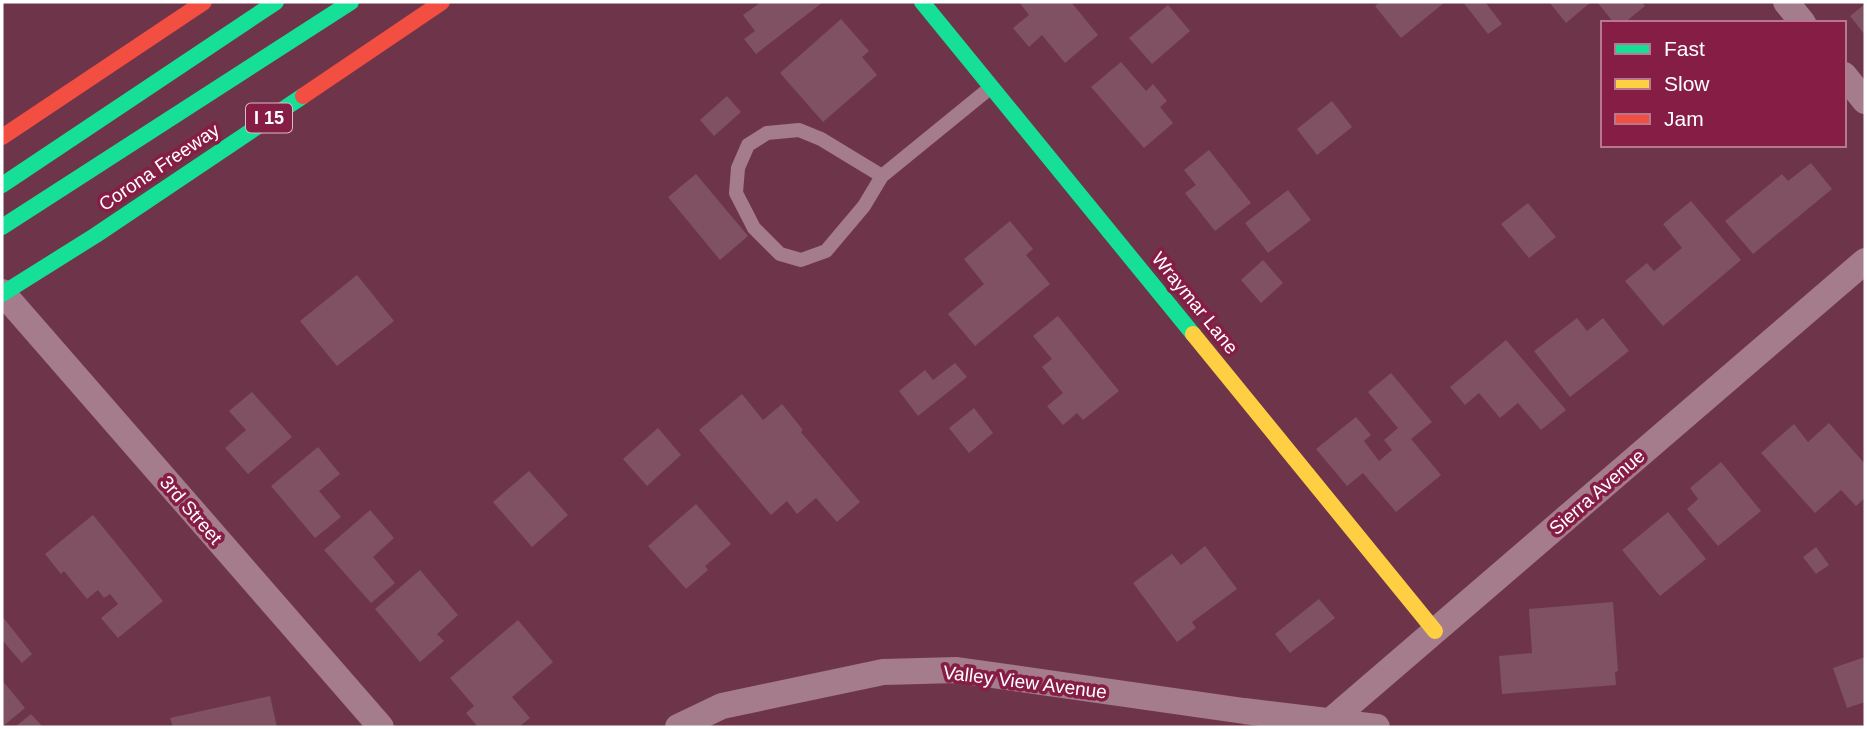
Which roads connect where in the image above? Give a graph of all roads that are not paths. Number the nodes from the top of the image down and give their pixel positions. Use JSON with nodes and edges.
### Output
{"nodes":[{"id":1,"x":204,"y":2,"type":"edge"},
{"id":2,"x":276,"y":2,"type":"edge"},
{"id":3,"x":351,"y":2,"type":"edge"},
{"id":4,"x":442,"y":2,"type":"edge"},
{"id":5,"x":922,"y":2,"type":"edge"},
{"id":6,"x":1786,"y":2,"type":"edge"},
{"id":7,"x":1800,"y":21,"type":"edge"},
{"id":8,"x":1846,"y":77,"type":"edge"},
{"id":9,"x":991,"y":87,"type":"junction"},
{"id":10,"x":1865,"y":101,"type":"edge"},
{"id":11,"x":2,"y":137,"type":"edge"},
{"id":12,"x":881,"y":176,"type":"junction"},
{"id":13,"x":2,"y":184,"type":"edge"},
{"id":14,"x":2,"y":227,"type":"edge"},
{"id":15,"x":1865,"y":261,"type":"edge"},
{"id":16,"x":2,"y":293,"type":"edge"},
{"id":17,"x":1435,"y":631,"type":"junction"},
{"id":18,"x":1245,"y":719,"type":"edge"},
{"id":19,"x":1329,"y":722,"type":"junction"},
{"id":20,"x":381,"y":727,"type":"edge"},
{"id":21,"x":678,"y":727,"type":"edge"},
{"id":22,"x":1377,"y":727,"type":"edge"}],
"edges":[{"from":1,"to":11,"type":"main road"},
{"from":2,"to":13,"type":"main road"},
{"from":3,"to":14,"type":"main road"},
{"from":4,"to":16,"type":"main road","name":"Corona Freeway","number":"I 15"},
{"from":5,"to":9,"type":"main road","name":"Wraymar Lane"},
{"from":6,"to":7,"type":"street"},
{"from":8,"to":10,"type":"street"},
{"from":9,"to":12,"type":"lane"},
{"from":9,"to":17,"type":"main road","name":"Wraymar Lane"},
{"from":12,"to":12,"type":"lane"},
{"from":15,"to":17,"type":"street","name":"Sierra Avenue"},
{"from":16,"to":20,"type":"street","name":"3rd Street"},
{"from":17,"to":19,"type":"street","name":"Sierra Avenue"},
{"from":18,"to":19,"type":"street","name":"Valley View Avenue"},
{"from":18,"to":21,"type":"street","name":"Valley View Avenue"},
{"from":19,"to":22,"type":"street","name":"Valley View Avenue"}]}
